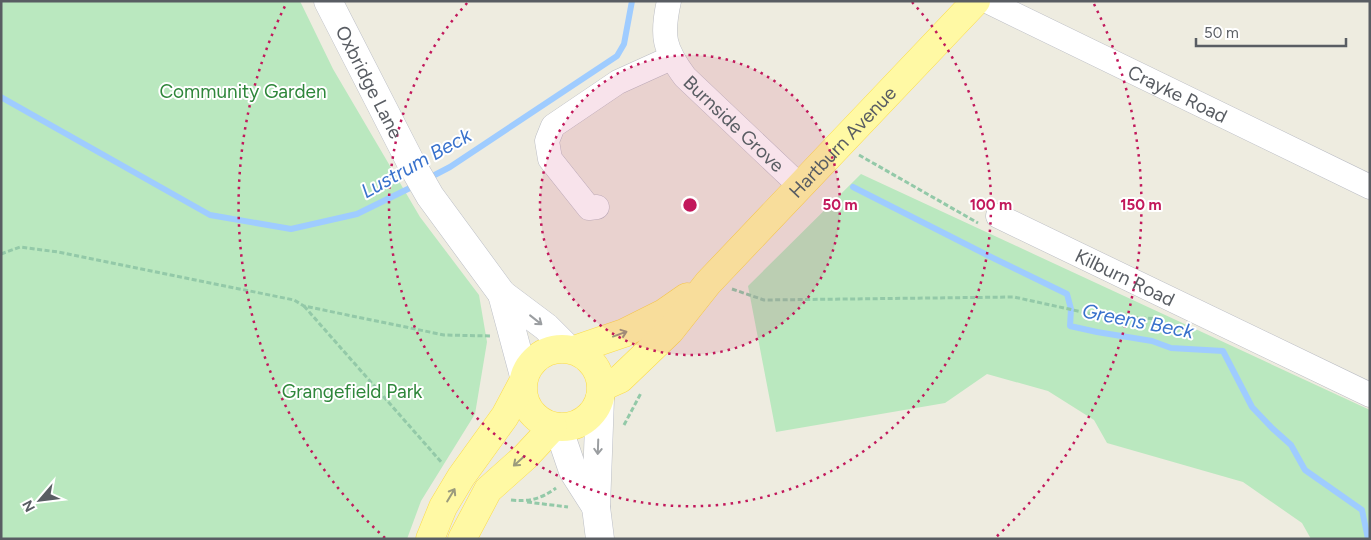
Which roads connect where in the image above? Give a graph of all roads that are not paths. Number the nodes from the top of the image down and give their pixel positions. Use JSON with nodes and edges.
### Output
{"nodes":[{"id":1,"x":328,"y":1,"type":"edge"},
{"id":2,"x":669,"y":1,"type":"edge"},
{"id":3,"x":976,"y":1,"type":"edge"},
{"id":4,"x":987,"y":1,"type":"edge"},
{"id":5,"x":671,"y":58,"type":"junction"},
{"id":6,"x":800,"y":186,"type":"junction"},
{"id":7,"x":1370,"y":187,"type":"edge"},
{"id":8,"x":597,"y":206,"type":"dead end"},
{"id":9,"x":1001,"y":226,"type":"road end"},
{"id":10,"x":720,"y":286,"type":"junction"},
{"id":11,"x":502,"y":294,"type":"junction"},
{"id":12,"x":571,"y":349,"type":"junction"},
{"id":13,"x":523,"y":380,"type":"junction"},
{"id":14,"x":601,"y":393,"type":"junction"},
{"id":15,"x":1370,"y":395,"type":"edge"},
{"id":16,"x":556,"y":427,"type":"junction"},
{"id":17,"x":596,"y":508,"type":"junction"},
{"id":18,"x":430,"y":539,"type":"edge"},
{"id":19,"x":462,"y":539,"type":"edge"},
{"id":20,"x":600,"y":539,"type":"edge"}],
"edges":[{"from":1,"to":11,"type":"street","name":"Oxbridge Lane"},
{"from":2,"to":5,"type":"street","name":"Burnside Grove"},
{"from":3,"to":6,"type":"main road","name":"Hartburn Avenue"},
{"from":4,"to":7,"type":"street","name":"Crayke Road"},
{"from":5,"to":6,"type":"street","name":"Burnside Grove"},
{"from":5,"to":8,"type":"street","name":"Burnside Grove"},
{"from":6,"to":10,"type":"main road","name":"Hartburn Avenue"},
{"from":9,"to":15,"type":"street","name":"Kilburn Road"},
{"from":12,"to":10,"type":"main road","name":"Hartburn Avenue","one_way":true},
{"from":10,"to":14,"type":"main road","name":"Hartburn Avenue"},
{"from":11,"to":12,"type":"street","one_way":true},
{"from":11,"to":13,"type":"street"},
{"from":12,"to":13,"type":"main road"},
{"from":12,"to":14,"type":"main road"},
{"from":13,"to":16,"type":"main road"},
{"from":18,"to":13,"type":"main road","one_way":true},
{"from":14,"to":16,"type":"main road"},
{"from":14,"to":17,"type":"street","one_way":true},
{"from":16,"to":17,"type":"street"},
{"from":16,"to":19,"type":"main road","one_way":true},
{"from":17,"to":20,"type":"street"}]}
